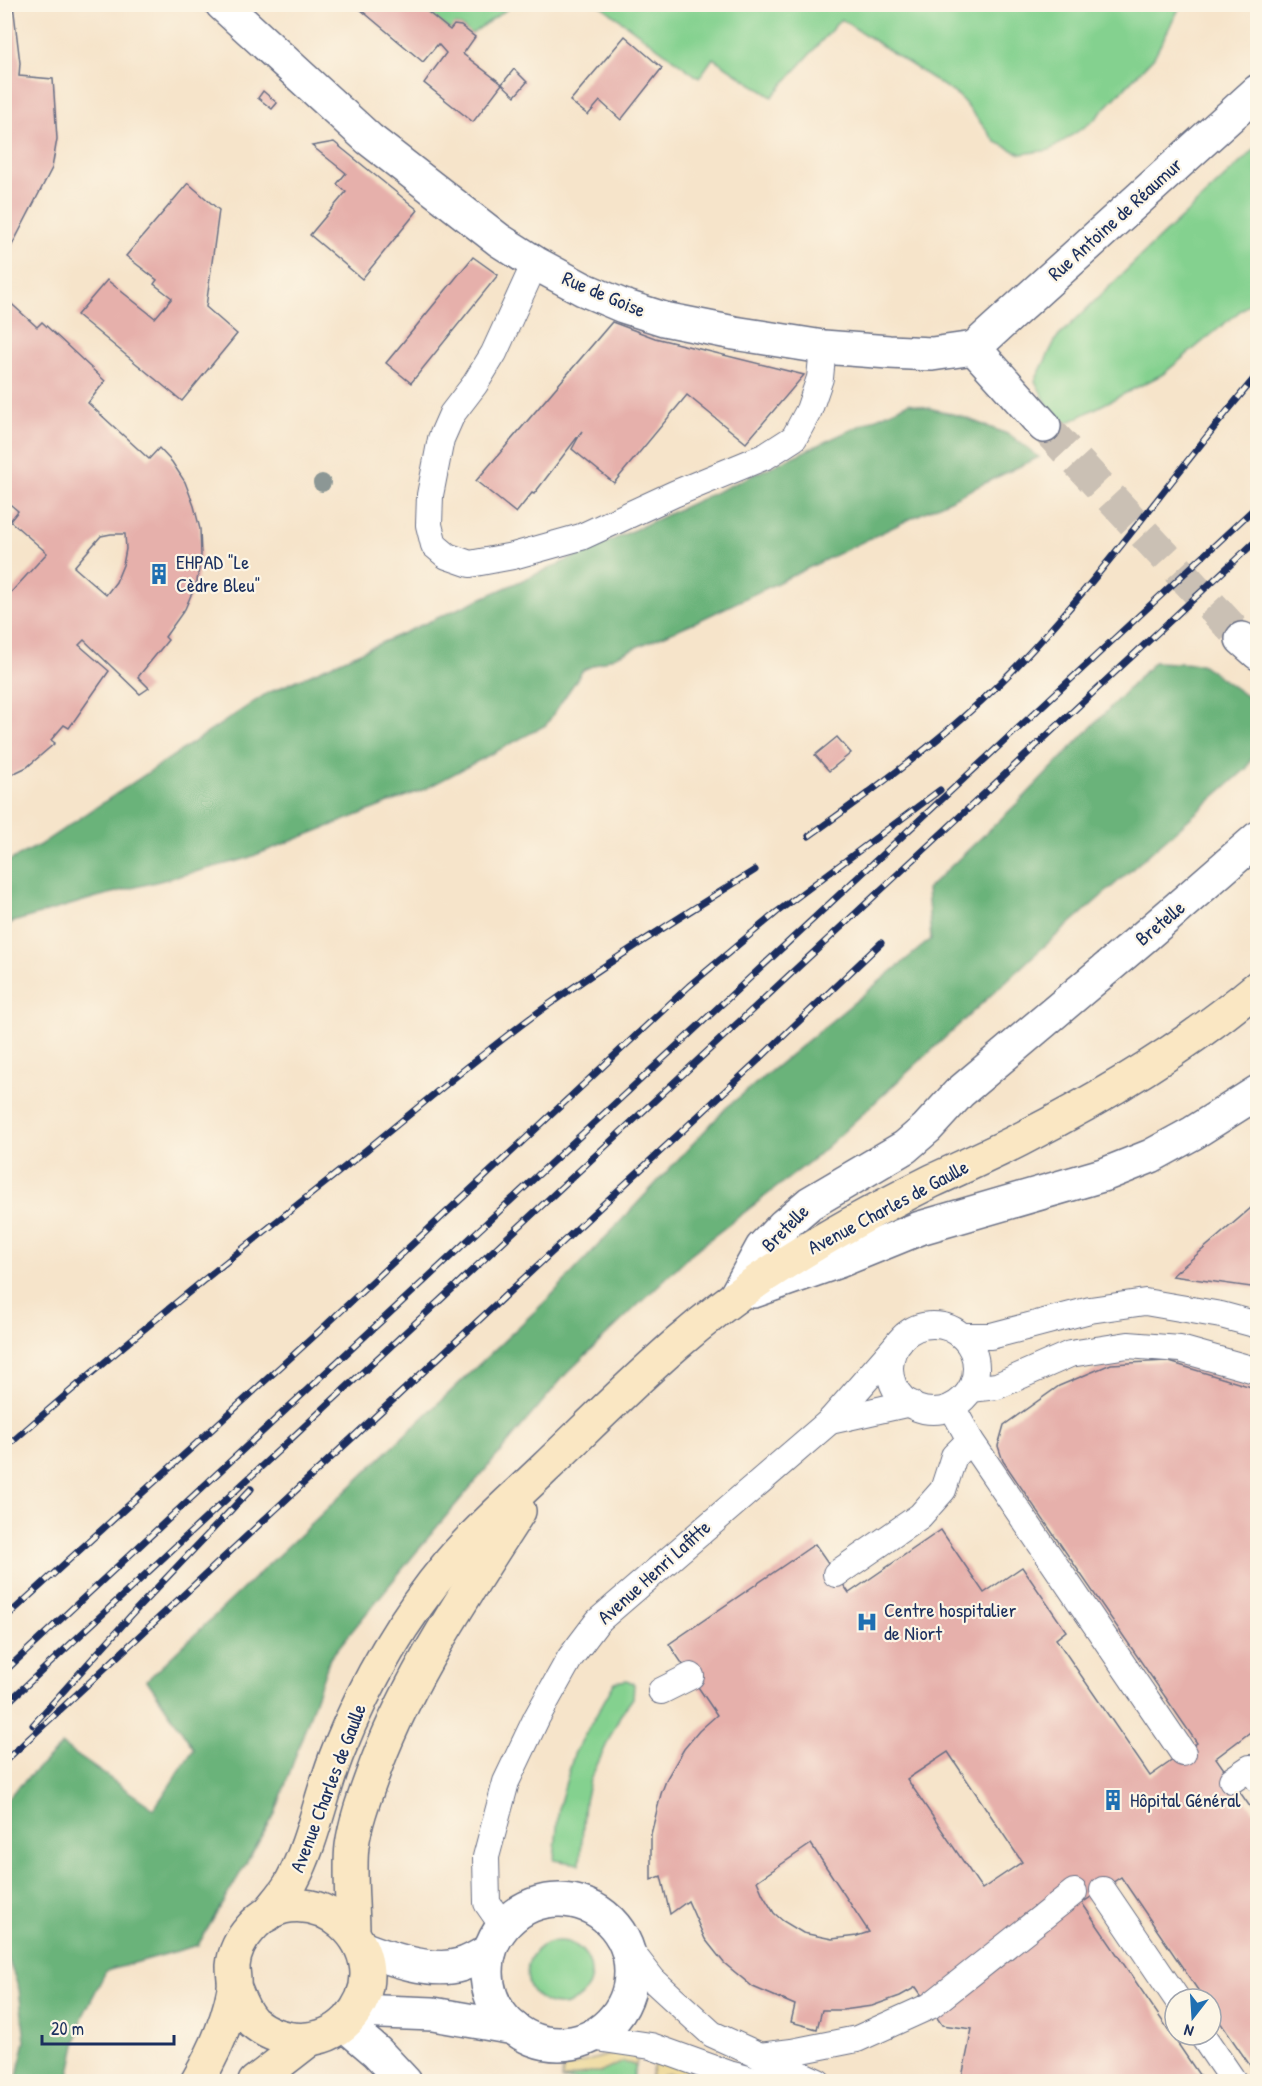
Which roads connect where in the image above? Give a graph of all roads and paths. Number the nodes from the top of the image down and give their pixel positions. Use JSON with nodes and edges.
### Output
{"nodes":[{"id":1,"x":222,"y":4,"type":"edge"},
{"id":2,"x":1257,"y":92,"type":"edge"},
{"id":3,"x":535,"y":263,"type":"junction"},
{"id":4,"x":823,"y":347,"type":"junction"},
{"id":5,"x":974,"y":348,"type":"junction"},
{"id":6,"x":1044,"y":426,"type":"tunnel mouth"},
{"id":7,"x":1257,"y":838,"type":"edge"},
{"id":8,"x":1257,"y":987,"type":"edge"},
{"id":9,"x":1257,"y":1092,"type":"edge"},
{"id":10,"x":735,"y":1298,"type":"junction"},
{"id":11,"x":1257,"y":1325,"type":"edge"},
{"id":12,"x":962,"y":1336,"type":"junction"},
{"id":13,"x":900,"y":1341,"type":"junction"},
{"id":14,"x":1257,"y":1371,"type":"edge"},
{"id":15,"x":971,"y":1389,"type":"junction"},
{"id":16,"x":910,"y":1403,"type":"junction"},
{"id":17,"x":951,"y":1407,"type":"junction"},
{"id":18,"x":830,"y":1421,"type":"junction"},
{"id":19,"x":970,"y":1440,"type":"junction"},
{"id":20,"x":546,"y":1467,"type":"junction"},
{"id":21,"x":836,"y":1574,"type":"dead end"},
{"id":22,"x":691,"y":1676,"type":"dead end"},
{"id":23,"x":661,"y":1691,"type":"dead end"},
{"id":24,"x":1183,"y":1753,"type":"dead end"},
{"id":25,"x":1257,"y":1779,"type":"edge"},
{"id":26,"x":1232,"y":1780,"type":"dead end"},
{"id":27,"x":1103,"y":1890,"type":"dead end"},
{"id":28,"x":1074,"y":1892,"type":"dead end"},
{"id":29,"x":267,"y":1915,"type":"junction"},
{"id":30,"x":496,"y":1938,"type":"junction"},
{"id":31,"x":358,"y":1940,"type":"junction"},
{"id":32,"x":625,"y":1944,"type":"junction"},
{"id":33,"x":234,"y":1986,"type":"junction"},
{"id":34,"x":1170,"y":1987,"type":"edge"},
{"id":35,"x":350,"y":2017,"type":"junction"},
{"id":36,"x":514,"y":2028,"type":"junction"},
{"id":37,"x":590,"y":2037,"type":"junction"},
{"id":38,"x":309,"y":2040,"type":"junction"},
{"id":39,"x":1210,"y":2047,"type":"edge"},
{"id":40,"x":760,"y":2056,"type":"junction"},
{"id":41,"x":197,"y":2082,"type":"edge"},
{"id":42,"x":255,"y":2082,"type":"edge"},
{"id":43,"x":405,"y":2082,"type":"edge"},
{"id":44,"x":760,"y":2082,"type":"edge"},
{"id":45,"x":818,"y":2082,"type":"edge"},
{"id":46,"x":1234,"y":2082,"type":"edge"}],
"edges":[{"from":1,"to":3,"type":"street","name":"Rue de Goise"},
{"from":2,"to":5,"type":"street","name":"Rue Antoine de Réaumur"},
{"from":3,"to":4,"type":"street","name":"Rue de Goise"},
{"from":3,"to":4,"type":"lane"},
{"from":4,"to":5,"type":"street","name":"Rue de Goise"},
{"from":5,"to":6,"type":"street"},
{"from":7,"to":10,"type":"street","name":"Bretelle"},
{"from":8,"to":10,"type":"main road","name":"Avenue Charles de Gaulle"},
{"from":9,"to":10,"type":"street","name":"Bretelle"},
{"from":10,"to":20,"type":"main road","name":"Avenue Charles de Gaulle"},
{"from":11,"to":12,"type":"lane"},
{"from":12,"to":13,"type":"lane"},
{"from":12,"to":15,"type":"lane"},
{"from":13,"to":16,"type":"lane"},
{"from":13,"to":18,"type":"lane","name":"Avenue Henri Lafitte"},
{"from":14,"to":15,"type":"lane"},
{"from":15,"to":17,"type":"lane"},
{"from":16,"to":17,"type":"lane"},
{"from":16,"to":18,"type":"lane","name":"Avenue Henri Lafitte"},
{"from":17,"to":19,"type":"lane"},
{"from":18,"to":30,"type":"lane","name":"Avenue Henri Lafitte"},
{"from":19,"to":21,"type":"lane"},
{"from":19,"to":24,"type":"lane"},
{"from":20,"to":29,"type":"main road","name":"Avenue Charles de Gaulle"},
{"from":20,"to":31,"type":"main road","name":"Avenue Charles de Gaulle"},
{"from":22,"to":23,"type":"lane"},
{"from":25,"to":26,"type":"lane"},
{"from":27,"to":34,"type":"lane"},
{"from":28,"to":40,"type":"lane"},
{"from":29,"to":31,"type":"main road"},
{"from":29,"to":33,"type":"main road"},
{"from":30,"to":31,"type":"street"},
{"from":30,"to":32,"type":"street"},
{"from":30,"to":36,"type":"street"},
{"from":31,"to":35,"type":"main road"},
{"from":32,"to":37,"type":"street"},
{"from":32,"to":40,"type":"lane"},
{"from":33,"to":38,"type":"main road"},
{"from":33,"to":41,"type":"main road"},
{"from":35,"to":36,"type":"street"},
{"from":35,"to":38,"type":"main road"},
{"from":35,"to":43,"type":"street"},
{"from":36,"to":37,"type":"street"},
{"from":37,"to":44,"type":"lane"},
{"from":38,"to":42,"type":"main road"},
{"from":39,"to":46,"type":"lane"},
{"from":40,"to":45,"type":"lane"}]}
